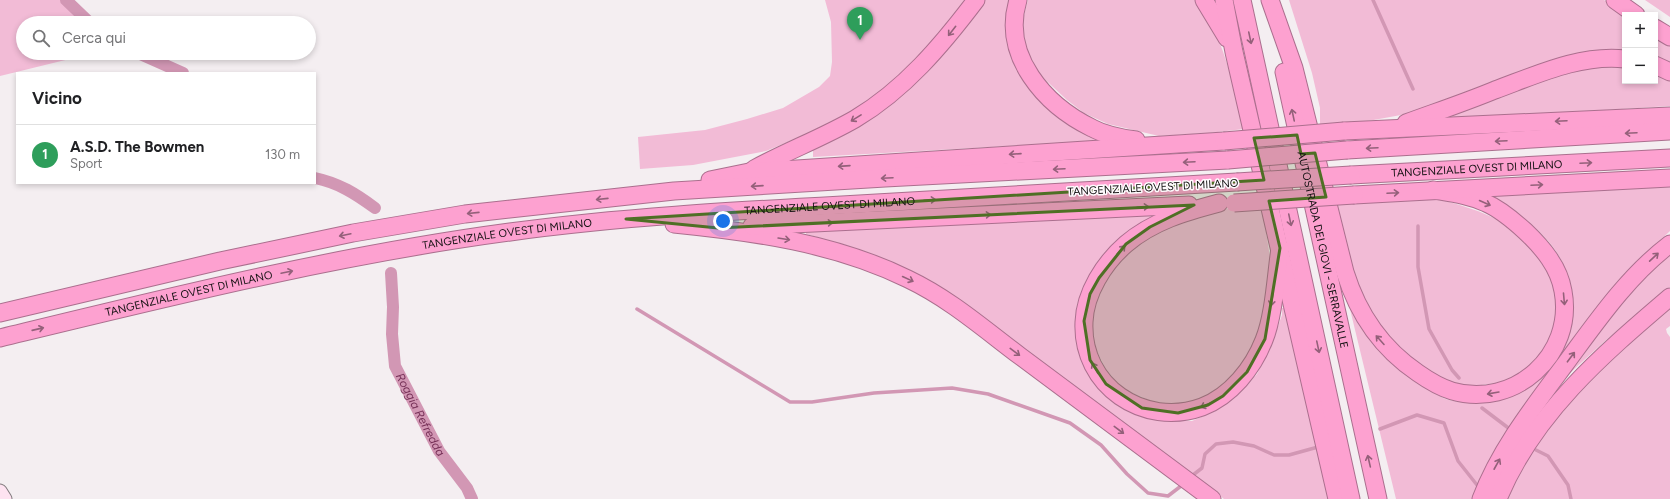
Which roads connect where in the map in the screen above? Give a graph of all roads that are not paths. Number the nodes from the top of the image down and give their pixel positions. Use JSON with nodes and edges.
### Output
{"nodes":[{"id":1,"x":976,"y":0,"type":"edge"},
{"id":2,"x":1018,"y":0,"type":"edge"},
{"id":3,"x":1204,"y":0,"type":"edge"},
{"id":4,"x":1224,"y":0,"type":"edge"},
{"id":5,"x":1242,"y":0,"type":"edge"},
{"id":6,"x":1269,"y":0,"type":"edge"},
{"id":7,"x":1615,"y":0,"type":"edge"},
{"id":8,"x":1632,"y":12,"type":"edge"},
{"id":9,"x":1658,"y":30,"type":"edge"},
{"id":10,"x":1670,"y":38,"type":"edge"},
{"id":11,"x":1234,"y":52,"type":"junction"},
{"id":12,"x":1622,"y":59,"type":"edge"},
{"id":13,"x":1658,"y":66,"type":"edge"},
{"id":14,"x":1670,"y":72,"type":"edge"},
{"id":15,"x":1670,"y":116,"type":"edge"},
{"id":16,"x":1388,"y":129,"type":"junction"},
{"id":17,"x":1670,"y":131,"type":"edge"},
{"id":18,"x":1166,"y":144,"type":"junction"},
{"id":19,"x":1670,"y":158,"type":"edge"},
{"id":20,"x":749,"y":172,"type":"junction"},
{"id":21,"x":1670,"y":178,"type":"edge"},
{"id":22,"x":1433,"y":190,"type":"junction"},
{"id":23,"x":641,"y":195,"type":"junction"},
{"id":24,"x":1227,"y":203,"type":"junction"},
{"id":25,"x":626,"y":219,"type":"junction"},
{"id":26,"x":718,"y":228,"type":"junction"},
{"id":27,"x":1670,"y":244,"type":"edge"},
{"id":28,"x":1280,"y":248,"type":"junction"},
{"id":29,"x":1670,"y":297,"type":"edge"},
{"id":30,"x":0,"y":313,"type":"edge"},
{"id":31,"x":0,"y":338,"type":"edge"},
{"id":32,"x":0,"y":491,"type":"edge"},
{"id":33,"x":4,"y":499,"type":"edge"},
{"id":34,"x":1212,"y":499,"type":"edge"},
{"id":35,"x":1337,"y":499,"type":"edge"},
{"id":36,"x":1351,"y":499,"type":"edge"},
{"id":37,"x":1378,"y":499,"type":"edge"},
{"id":38,"x":1481,"y":499,"type":"edge"},
{"id":39,"x":1498,"y":499,"type":"edge"}],
"edges":[{"from":1,"to":20,"type":"highway","one_way":true},
{"from":2,"to":18,"type":"highway"},
{"from":3,"to":11,"type":"highway"},
{"from":4,"to":11,"type":"highway"},
{"from":5,"to":36,"type":"highway","one_way":true},
{"from":22,"to":6,"type":"highway","one_way":true},
{"from":37,"to":6,"type":"highway","name":"AUTOSTRADA DEI GIOVI - SERRAVALLE","one_way":true},
{"from":7,"to":8,"type":"highway"},
{"from":9,"to":10,"type":"highway"},
{"from":11,"to":28,"type":"highway"},
{"from":12,"to":16,"type":"highway"},
{"from":13,"to":14,"type":"highway"},
{"from":15,"to":16,"type":"highway","one_way":true},
{"from":16,"to":18,"type":"highway","bridge":true},
{"from":17,"to":23,"type":"highway","name":"TANGENZIALE OVEST DI MILANO","one_way":true,"bridge":true},
{"from":18,"to":20,"type":"highway","one_way":true},
{"from":25,"to":19,"type":"highway","name":"TANGENZIALE OVEST DI MILANO","one_way":true,"bridge":true},
{"from":20,"to":23,"type":"highway"},
{"from":22,"to":21,"type":"highway","one_way":true},
{"from":24,"to":22,"type":"highway","one_way":true,"bridge":true},
{"from":23,"to":30,"type":"highway","name":"TANGENZIALE OVEST DI MILANO","one_way":true},
{"from":26,"to":24,"type":"highway","one_way":true},
{"from":28,"to":24,"type":"highway","one_way":true},
{"from":25,"to":26,"type":"highway"},
{"from":31,"to":25,"type":"highway","name":"TANGENZIALE OVEST DI MILANO","one_way":true},
{"from":26,"to":34,"type":"highway","one_way":true},
{"from":38,"to":27,"type":"highway","one_way":true},
{"from":28,"to":35,"type":"highway"},
{"from":29,"to":39,"type":"highway"},
{"from":32,"to":33,"type":"street"}]}
